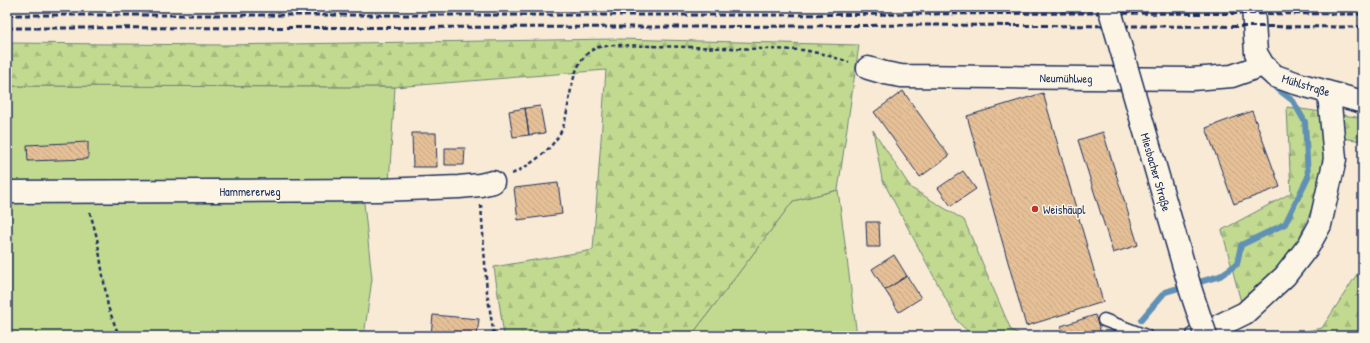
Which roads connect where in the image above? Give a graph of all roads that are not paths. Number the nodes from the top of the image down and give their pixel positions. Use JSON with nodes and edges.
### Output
{"nodes":[{"id":1,"x":1109,"y":7,"type":"edge"},
{"id":2,"x":1253,"y":7,"type":"edge"},
{"id":3,"x":1263,"y":65,"type":"junction"},
{"id":4,"x":868,"y":68,"type":"road end"},
{"id":5,"x":1329,"y":93,"type":"junction"},
{"id":6,"x":1363,"y":102,"type":"edge"},
{"id":7,"x":486,"y":184,"type":"road end"},
{"id":8,"x":7,"y":192,"type":"edge"},
{"id":9,"x":1104,"y":320,"type":"dead end"},
{"id":10,"x":1146,"y":336,"type":"edge"},
{"id":11,"x":1198,"y":336,"type":"edge"},
{"id":12,"x":1206,"y":336,"type":"edge"}],
"edges":[{"from":1,"to":12,"type":"street","name":"Miesbacher Straße","bridge":true},
{"from":2,"to":3,"type":"street","name":"Mühlstraße"},
{"from":3,"to":4,"type":"street","name":"Neumühlweg"},
{"from":3,"to":5,"type":"street","name":"Mühlstraße"},
{"from":5,"to":6,"type":"street","name":"Mühlstraße"},
{"from":5,"to":11,"type":"street"},
{"from":7,"to":8,"type":"street","name":"Hammererweg"},
{"from":9,"to":10,"type":"lane"}]}
